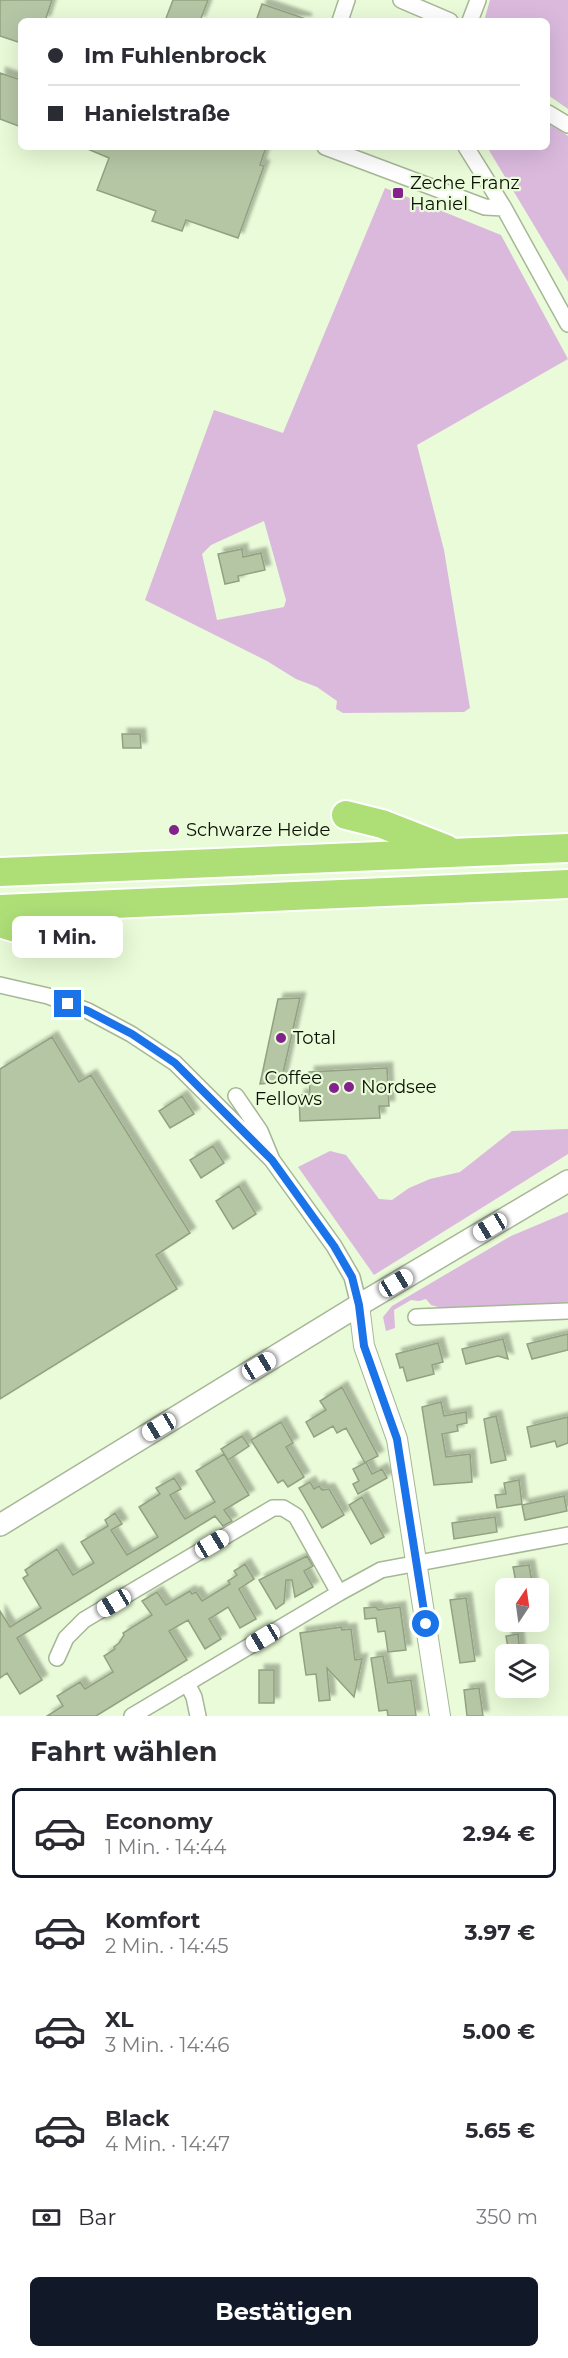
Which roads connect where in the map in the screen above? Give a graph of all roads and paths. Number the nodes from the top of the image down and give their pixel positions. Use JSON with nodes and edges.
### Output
{"nodes":[{"id":1,"x":347,"y":0,"type":"edge"},
{"id":2,"x":401,"y":0,"type":"edge"},
{"id":3,"x":478,"y":0,"type":"edge"},
{"id":4,"x":341,"y":18,"type":"edge"},
{"id":5,"x":443,"y":18,"type":"edge"},
{"id":6,"x":471,"y":18,"type":"edge"},
{"id":7,"x":550,"y":114,"type":"edge"},
{"id":8,"x":568,"y":125,"type":"edge"},
{"id":9,"x":333,"y":150,"type":"edge"},
{"id":10,"x":468,"y":150,"type":"edge"},
{"id":11,"x":504,"y":208,"type":"junction"},
{"id":12,"x":568,"y":324,"type":"edge"},
{"id":13,"x":346,"y":815,"type":"dead end"},
{"id":14,"x":568,"y":848,"type":"edge"},
{"id":15,"x":457,"y":853,"type":"junction"},
{"id":16,"x":0,"y":872,"type":"edge"},
{"id":17,"x":568,"y":885,"type":"edge"},
{"id":18,"x":0,"y":909,"type":"edge"},
{"id":19,"x":0,"y":923,"type":"edge"},
{"id":20,"x":48,"y":938,"type":"dead end"},
{"id":21,"x":0,"y":985,"type":"edge"},
{"id":22,"x":236,"y":1096,"type":"dead end"},
{"id":23,"x":272,"y":1160,"type":"junction"},
{"id":24,"x":568,"y":1181,"type":"edge"},
{"id":25,"x":359,"y":1305,"type":"junction"},
{"id":26,"x":568,"y":1311,"type":"edge"},
{"id":27,"x":416,"y":1317,"type":"dead end"},
{"id":28,"x":0,"y":1525,"type":"edge"},
{"id":29,"x":568,"y":1535,"type":"edge"},
{"id":30,"x":417,"y":1563,"type":"junction"},
{"id":31,"x":339,"y":1593,"type":"junction"},
{"id":32,"x":57,"y":1658,"type":"dead end"},
{"id":33,"x":187,"y":1683,"type":"junction"},
{"id":34,"x":132,"y":1716,"type":"edge"},
{"id":35,"x":198,"y":1716,"type":"edge"},
{"id":36,"x":440,"y":1716,"type":"edge"}],
"edges":[{"from":1,"to":4,"type":"street"},
{"from":2,"to":5,"type":"street"},
{"from":3,"to":6,"type":"street"},
{"from":7,"to":8,"type":"street"},
{"from":9,"to":11,"type":"street"},
{"from":10,"to":11,"type":"street"},
{"from":11,"to":12,"type":"street"},
{"from":13,"to":15,"type":"highway"},
{"from":14,"to":15,"type":"highway"},
{"from":15,"to":16,"type":"highway"},
{"from":17,"to":18,"type":"highway"},
{"from":19,"to":20,"type":"highway"},
{"from":21,"to":23,"type":"street"},
{"from":22,"to":23,"type":"street"},
{"from":23,"to":25,"type":"street"},
{"from":24,"to":25,"type":"main road"},
{"from":25,"to":28,"type":"main road"},
{"from":25,"to":30,"type":"street"},
{"from":26,"to":27,"type":"street"},
{"from":29,"to":30,"type":"street"},
{"from":30,"to":31,"type":"street"},
{"from":30,"to":36,"type":"street"},
{"from":31,"to":32,"type":"street"},
{"from":31,"to":33,"type":"street"},
{"from":33,"to":34,"type":"street"},
{"from":33,"to":35,"type":"street"}]}
